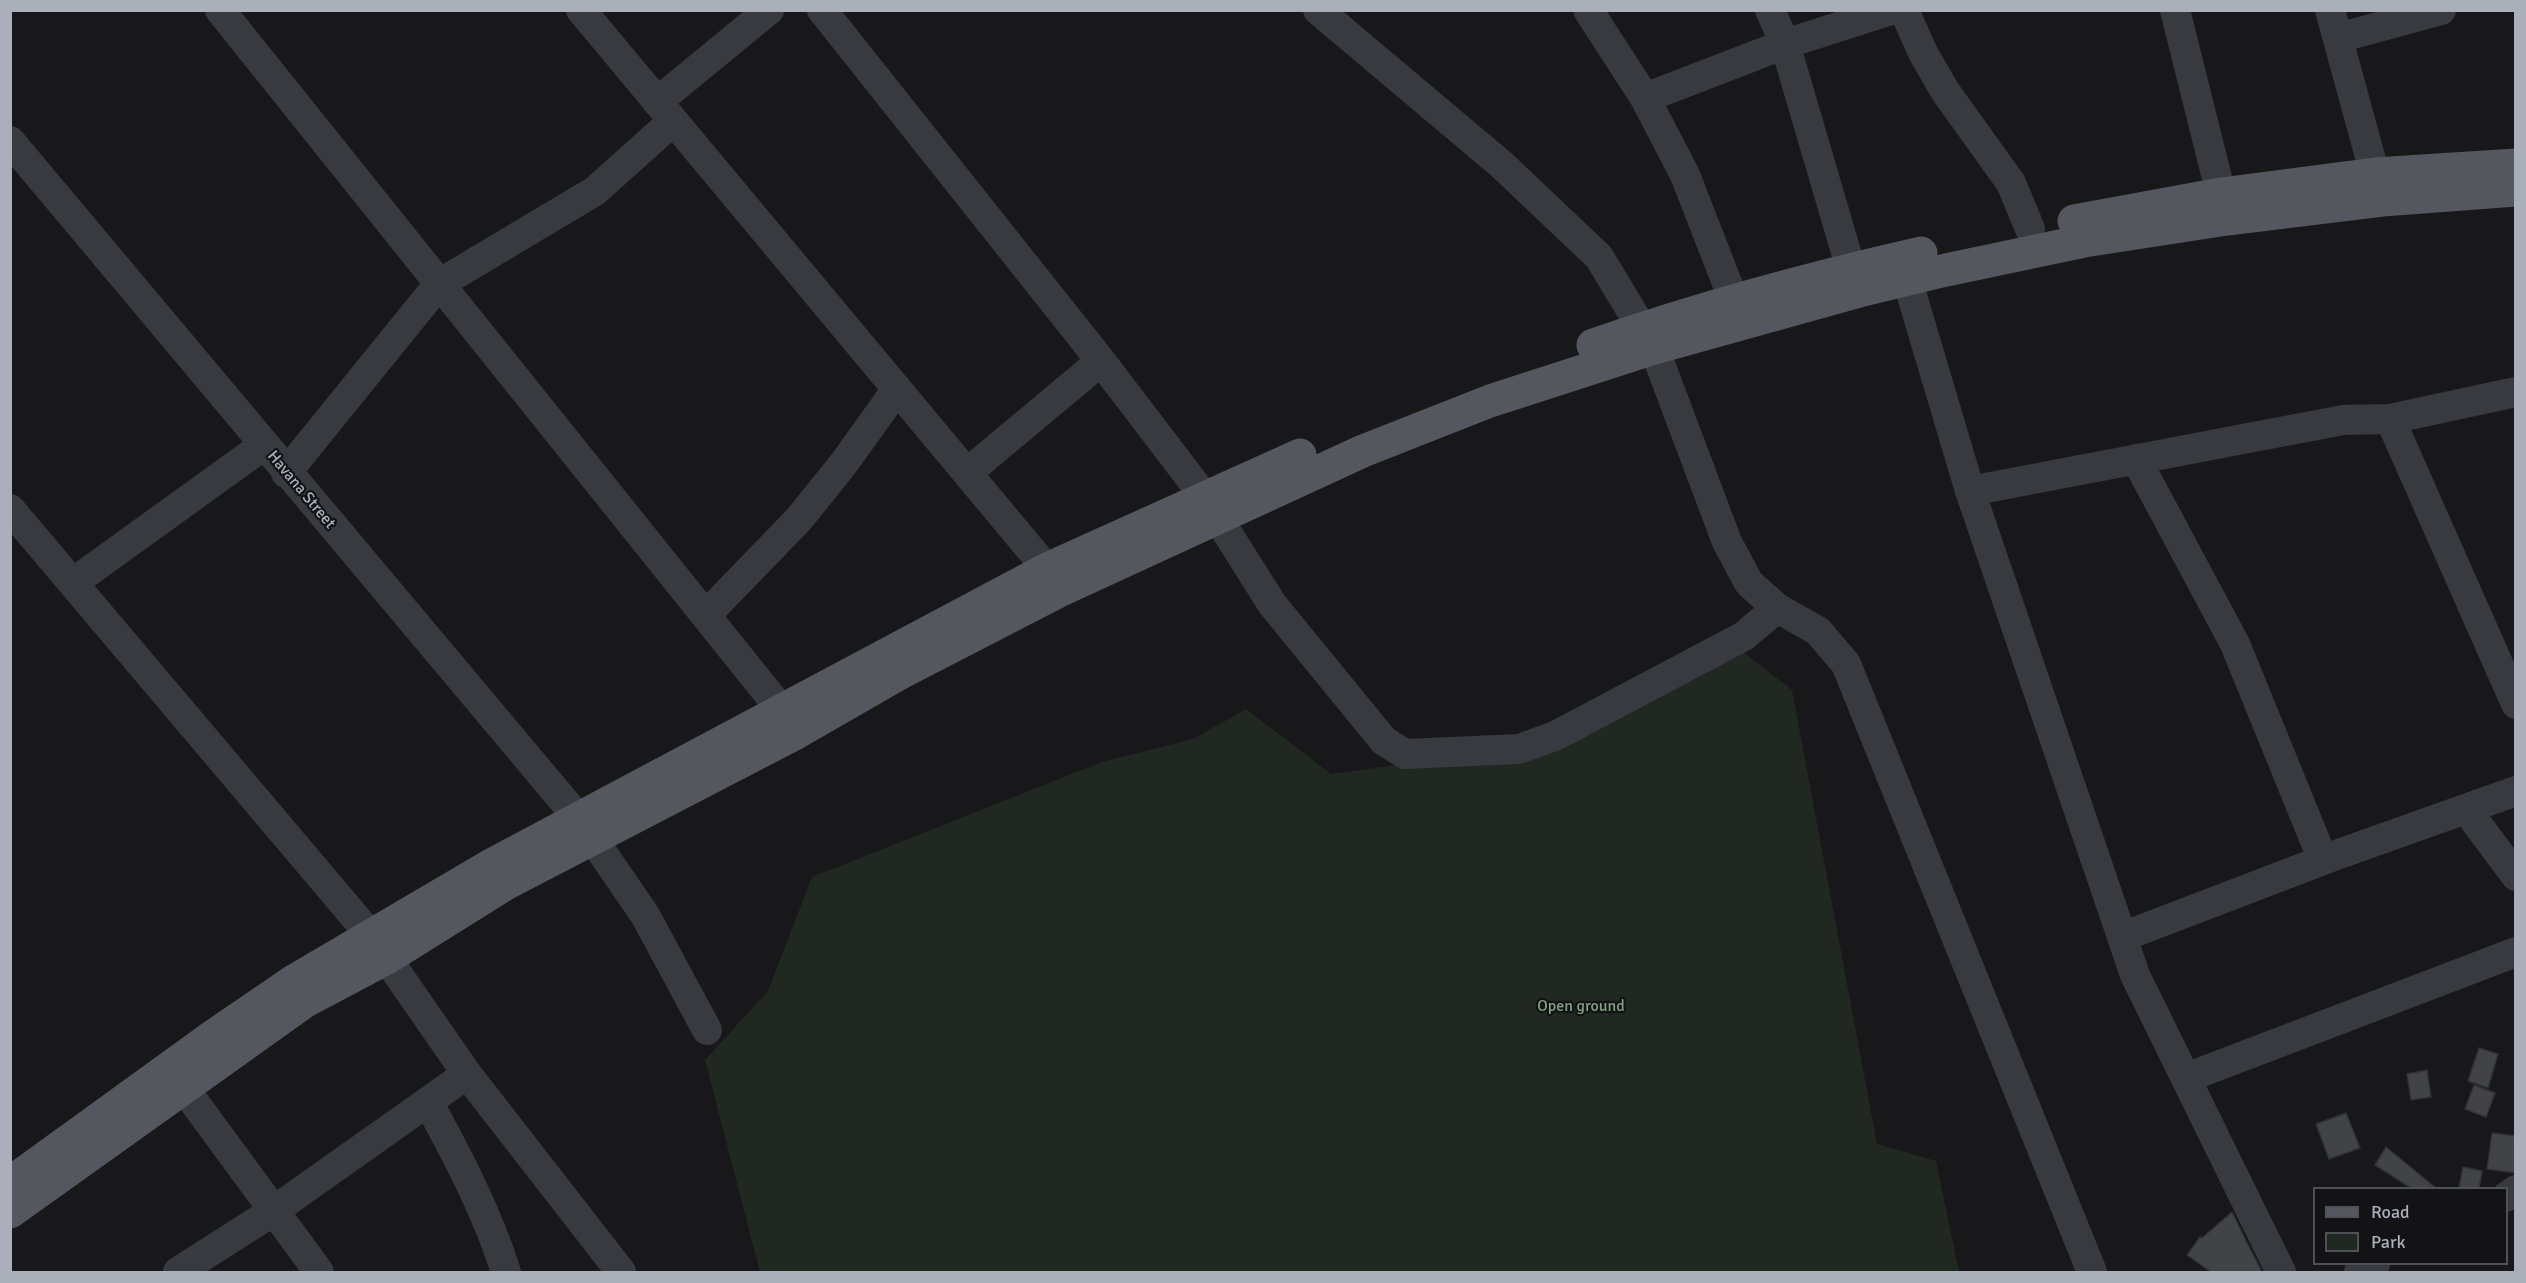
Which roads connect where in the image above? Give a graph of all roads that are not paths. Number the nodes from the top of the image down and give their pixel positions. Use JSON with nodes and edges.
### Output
{"nodes":[{"id":1,"x":220,"y":10,"type":"edge"},
{"id":2,"x":581,"y":10,"type":"edge"},
{"id":3,"x":769,"y":10,"type":"edge"},
{"id":4,"x":822,"y":10,"type":"edge"},
{"id":5,"x":1318,"y":10,"type":"edge"},
{"id":6,"x":1588,"y":10,"type":"edge"},
{"id":7,"x":1770,"y":10,"type":"edge"},
{"id":8,"x":1892,"y":10,"type":"edge"},
{"id":9,"x":1904,"y":10,"type":"edge"},
{"id":10,"x":2175,"y":10,"type":"edge"},
{"id":11,"x":2441,"y":10,"type":"edge"},
{"id":12,"x":2334,"y":24,"type":"edge"},
{"id":13,"x":1785,"y":44,"type":"junction"},
{"id":14,"x":1645,"y":98,"type":"junction"},
{"id":15,"x":665,"y":111,"type":"junction"},
{"id":16,"x":10,"y":141,"type":"edge"},
{"id":17,"x":2516,"y":165,"type":"edge"},
{"id":18,"x":2378,"y":187,"type":"junction"},
{"id":19,"x":2516,"y":190,"type":"edge"},
{"id":20,"x":2222,"y":194,"type":"junction"},
{"id":21,"x":2030,"y":229,"type":"junction"},
{"id":22,"x":1851,"y":269,"type":"junction"},
{"id":23,"x":1907,"y":279,"type":"junction"},
{"id":24,"x":439,"y":284,"type":"junction"},
{"id":25,"x":1739,"y":312,"type":"junction"},
{"id":26,"x":1648,"y":338,"type":"junction"},
{"id":27,"x":1101,"y":361,"type":"junction"},
{"id":28,"x":897,"y":389,"type":"junction"},
{"id":29,"x":2516,"y":392,"type":"edge"},
{"id":30,"x":2390,"y":418,"type":"junction"},
{"id":31,"x":264,"y":445,"type":"junction"},
{"id":32,"x":2136,"y":459,"type":"junction"},
{"id":33,"x":286,"y":473,"type":"junction"},
{"id":34,"x":967,"y":473,"type":"junction"},
{"id":35,"x":1970,"y":491,"type":"junction"},
{"id":36,"x":1211,"y":506,"type":"junction"},
{"id":37,"x":10,"y":509,"type":"edge"},
{"id":38,"x":1047,"y":569,"type":"junction"},
{"id":39,"x":74,"y":582,"type":"junction"},
{"id":40,"x":1777,"y":608,"type":"junction"},
{"id":41,"x":706,"y":615,"type":"junction"},
{"id":42,"x":2516,"y":704,"type":"edge"},
{"id":43,"x":783,"y":712,"type":"junction"},
{"id":44,"x":2516,"y":792,"type":"edge"},
{"id":45,"x":2466,"y":809,"type":"junction"},
{"id":46,"x":585,"y":829,"type":"junction"},
{"id":47,"x":2323,"y":860,"type":"junction"},
{"id":48,"x":2516,"y":876,"type":"edge"},
{"id":49,"x":2122,"y":937,"type":"junction"},
{"id":50,"x":379,"y":947,"type":"junction"},
{"id":51,"x":2516,"y":952,"type":"edge"},
{"id":52,"x":707,"y":1030,"type":"dead end"},
{"id":53,"x":467,"y":1074,"type":"junction"},
{"id":54,"x":2186,"y":1078,"type":"junction"},
{"id":55,"x":183,"y":1088,"type":"junction"},
{"id":56,"x":428,"y":1102,"type":"junction"},
{"id":57,"x":10,"y":1183,"type":"edge"},
{"id":58,"x":10,"y":1212,"type":"edge"},
{"id":59,"x":272,"y":1212,"type":"junction"},
{"id":60,"x":616,"y":1271,"type":"edge"},
{"id":61,"x":178,"y":1272,"type":"edge"},
{"id":62,"x":319,"y":1272,"type":"edge"},
{"id":63,"x":506,"y":1272,"type":"edge"},
{"id":64,"x":2092,"y":1272,"type":"edge"},
{"id":65,"x":2281,"y":1272,"type":"edge"}],
"edges":[{"from":1,"to":24,"type":"street"},
{"from":2,"to":15,"type":"street"},
{"from":3,"to":15,"type":"street"},
{"from":4,"to":27,"type":"street"},
{"from":5,"to":26,"type":"street"},
{"from":6,"to":14,"type":"street"},
{"from":7,"to":13,"type":"street"},
{"from":8,"to":13,"type":"street"},
{"from":9,"to":21,"type":"street"},
{"from":10,"to":20,"type":"street"},
{"from":11,"to":12,"type":"street"},
{"from":12,"to":18,"type":"street"},
{"from":13,"to":14,"type":"street"},
{"from":13,"to":22,"type":"street"},
{"from":14,"to":25,"type":"street"},
{"from":15,"to":24,"type":"street"},
{"from":15,"to":28,"type":"street"},
{"from":16,"to":31,"type":"street","name":"Havana Street"},
{"from":17,"to":18,"type":"main road"},
{"from":18,"to":19,"type":"main road"},
{"from":18,"to":20,"type":"main road"},
{"from":18,"to":23,"type":"main road"},
{"from":20,"to":21,"type":"main road"},
{"from":21,"to":22,"type":"main road"},
{"from":22,"to":25,"type":"main road"},
{"from":23,"to":25,"type":"main road"},
{"from":23,"to":35,"type":"street"},
{"from":24,"to":33,"type":"street"},
{"from":24,"to":41,"type":"street"},
{"from":25,"to":26,"type":"main road"},
{"from":26,"to":36,"type":"main road"},
{"from":26,"to":40,"type":"street"},
{"from":27,"to":34,"type":"street"},
{"from":27,"to":36,"type":"street"},
{"from":28,"to":34,"type":"street"},
{"from":28,"to":41,"type":"street"},
{"from":29,"to":30,"type":"street"},
{"from":30,"to":32,"type":"street"},
{"from":30,"to":42,"type":"street"},
{"from":31,"to":33,"type":"street","name":"Havana Street"},
{"from":31,"to":39,"type":"street"},
{"from":32,"to":35,"type":"street"},
{"from":32,"to":47,"type":"street"},
{"from":33,"to":46,"type":"street","name":"Havana Street"},
{"from":34,"to":38,"type":"street"},
{"from":35,"to":49,"type":"street"},
{"from":36,"to":38,"type":"main road"},
{"from":36,"to":40,"type":"street"},
{"from":36,"to":46,"type":"main road"},
{"from":37,"to":39,"type":"street"},
{"from":38,"to":43,"type":"main road"},
{"from":39,"to":50,"type":"street"},
{"from":40,"to":64,"type":"street"},
{"from":41,"to":43,"type":"street"},
{"from":43,"to":46,"type":"main road"},
{"from":44,"to":45,"type":"street"},
{"from":45,"to":47,"type":"street"},
{"from":45,"to":48,"type":"street"},
{"from":46,"to":50,"type":"main road"},
{"from":46,"to":52,"type":"street","name":"Havana Street"},
{"from":47,"to":49,"type":"street"},
{"from":49,"to":54,"type":"street"},
{"from":50,"to":53,"type":"street"},
{"from":50,"to":55,"type":"main road"},
{"from":50,"to":57,"type":"main road"},
{"from":51,"to":54,"type":"street"},
{"from":53,"to":56,"type":"street"},
{"from":53,"to":60,"type":"street"},
{"from":54,"to":65,"type":"street"},
{"from":55,"to":58,"type":"main road"},
{"from":55,"to":59,"type":"street"},
{"from":56,"to":59,"type":"street"},
{"from":56,"to":63,"type":"street"},
{"from":59,"to":61,"type":"street"},
{"from":59,"to":62,"type":"street"}]}
